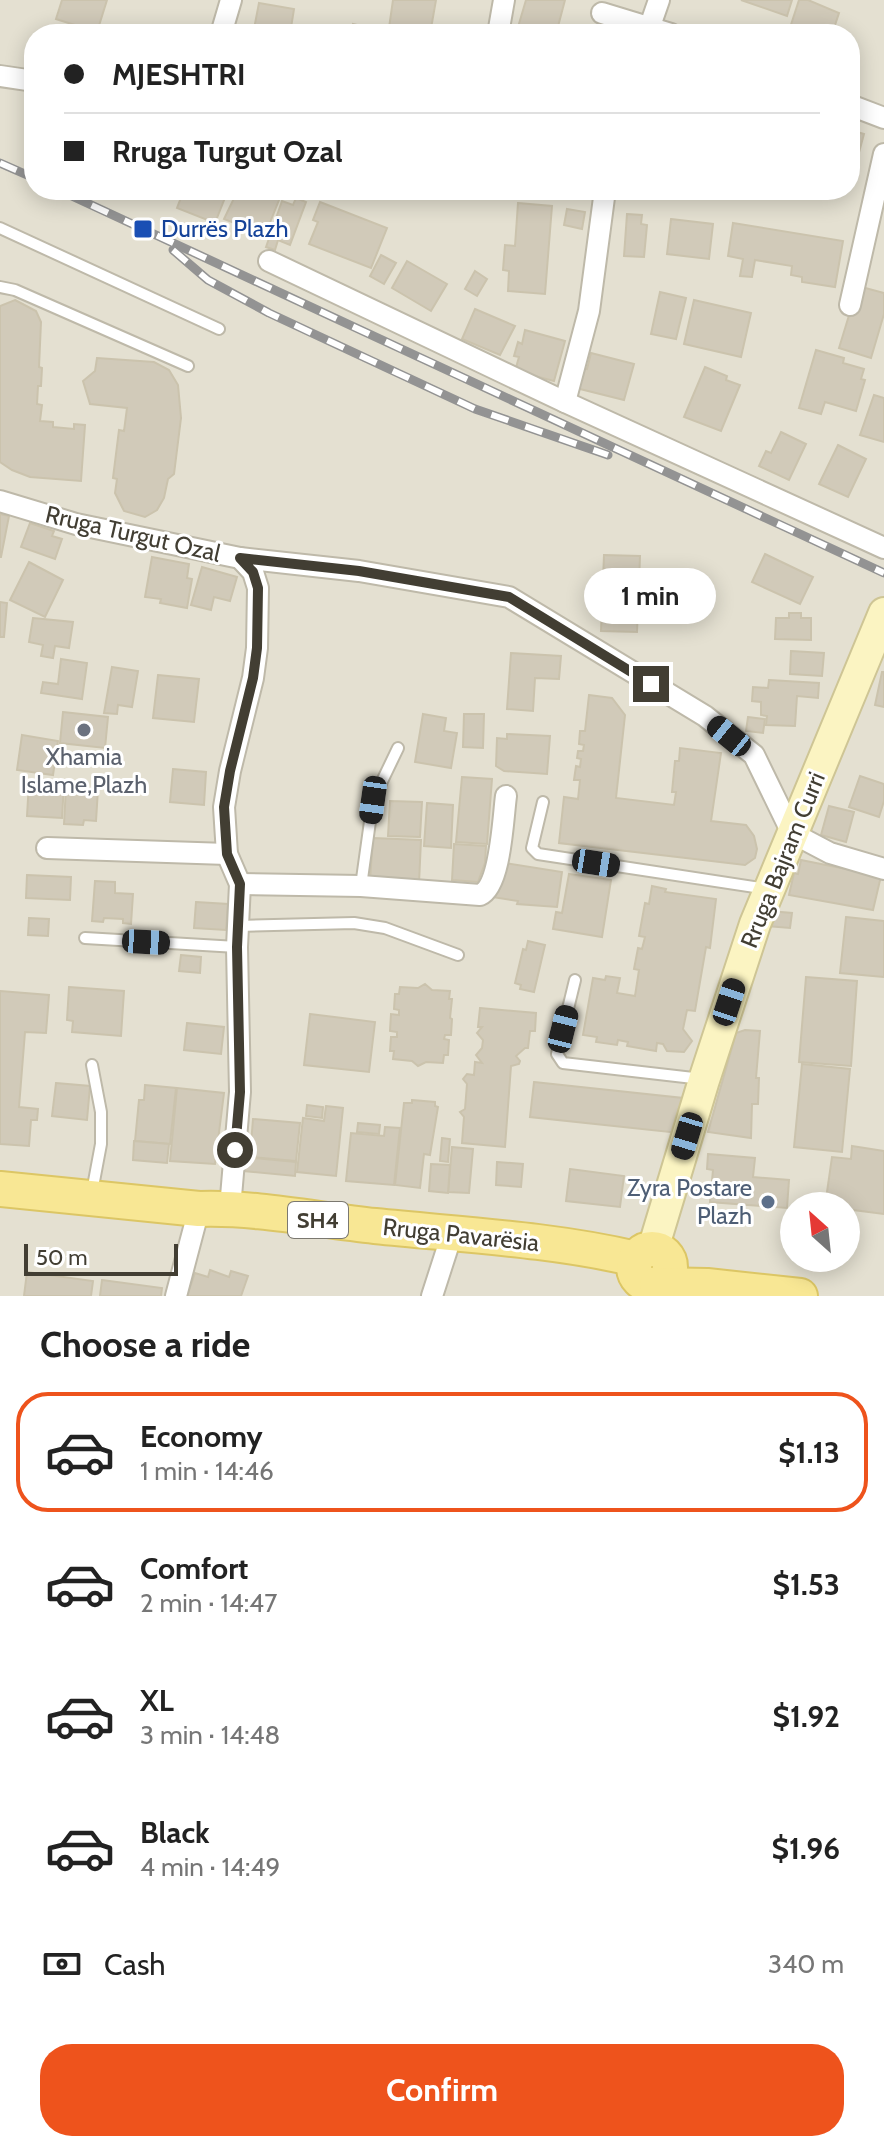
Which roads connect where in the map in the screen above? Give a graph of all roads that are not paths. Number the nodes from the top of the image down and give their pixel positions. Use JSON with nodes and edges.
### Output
{"nodes":[{"id":1,"x":231,"y":0,"type":"edge"},
{"id":2,"x":504,"y":0,"type":"edge"},
{"id":3,"x":659,"y":0,"type":"edge"},
{"id":4,"x":602,"y":13,"type":"dead end"},
{"id":5,"x":224,"y":24,"type":"edge"},
{"id":6,"x":500,"y":24,"type":"edge"},
{"id":7,"x":629,"y":24,"type":"edge"},
{"id":8,"x":646,"y":24,"type":"edge"},
{"id":9,"x":0,"y":76,"type":"edge"},
{"id":10,"x":24,"y":80,"type":"edge"},
{"id":11,"x":860,"y":109,"type":"edge"},
{"id":12,"x":884,"y":118,"type":"edge"},
{"id":13,"x":884,"y":154,"type":"edge"},
{"id":14,"x":604,"y":200,"type":"edge"},
{"id":15,"x":0,"y":228,"type":"edge"},
{"id":16,"x":269,"y":261,"type":"dead end"},
{"id":17,"x":0,"y":287,"type":"edge"},
{"id":18,"x":850,"y":305,"type":"dead end"},
{"id":19,"x":219,"y":329,"type":"dead end"},
{"id":20,"x":188,"y":366,"type":"dead end"},
{"id":21,"x":565,"y":402,"type":"junction"},
{"id":22,"x":0,"y":501,"type":"edge"},
{"id":23,"x":884,"y":548,"type":"edge"},
{"id":24,"x":240,"y":558,"type":"junction"},
{"id":25,"x":884,"y":613,"type":"edge"},
{"id":26,"x":398,"y":748,"type":"dead end"},
{"id":27,"x":506,"y":796,"type":"dead end"},
{"id":28,"x":543,"y":802,"type":"dead end"},
{"id":29,"x":792,"y":833,"type":"junction"},
{"id":30,"x":47,"y":848,"type":"dead end"},
{"id":31,"x":227,"y":854,"type":"junction"},
{"id":32,"x":884,"y":869,"type":"edge"},
{"id":33,"x":240,"y":884,"type":"junction"},
{"id":34,"x":361,"y":886,"type":"junction"},
{"id":35,"x":769,"y":890,"type":"junction"},
{"id":36,"x":238,"y":936,"type":"junction"},
{"id":37,"x":85,"y":938,"type":"dead end"},
{"id":38,"x":458,"y":955,"type":"dead end"},
{"id":39,"x":575,"y":980,"type":"dead end"},
{"id":40,"x":92,"y":1065,"type":"dead end"},
{"id":41,"x":704,"y":1080,"type":"junction"},
{"id":42,"x":0,"y":1189,"type":"edge"},
{"id":43,"x":91,"y":1198,"type":"junction"},
{"id":44,"x":214,"y":1209,"type":"junction"},
{"id":45,"x":452,"y":1234,"type":"junction"},
{"id":46,"x":654,"y":1264,"type":"junction"},
{"id":47,"x":782,"y":1295,"type":"edge"},
{"id":48,"x":176,"y":1296,"type":"edge"},
{"id":49,"x":432,"y":1296,"type":"edge"}],
"edges":[{"from":1,"to":5,"type":"street"},
{"from":2,"to":6,"type":"street"},
{"from":3,"to":8,"type":"street"},
{"from":4,"to":7,"type":"street"},
{"from":9,"to":10,"type":"street"},
{"from":11,"to":12,"type":"street"},
{"from":13,"to":18,"type":"street"},
{"from":14,"to":21,"type":"street"},
{"from":15,"to":19,"type":"lane"},
{"from":16,"to":21,"type":"street"},
{"from":17,"to":20,"type":"lane"},
{"from":21,"to":23,"type":"street"},
{"from":22,"to":24,"type":"street","name":"Rruga Turgut Ozal"},
{"from":24,"to":29,"type":"street","name":"Rruga Turgut Ozal"},
{"from":24,"to":31,"type":"street"},
{"from":25,"to":29,"type":"main road","name":"Rruga Bajram Curri"},
{"from":26,"to":34,"type":"lane"},
{"from":27,"to":34,"type":"street"},
{"from":28,"to":35,"type":"lane"},
{"from":29,"to":32,"type":"street"},
{"from":29,"to":35,"type":"main road","name":"Rruga Bajram Curri"},
{"from":30,"to":31,"type":"street"},
{"from":31,"to":33,"type":"street"},
{"from":33,"to":34,"type":"street"},
{"from":33,"to":36,"type":"street"},
{"from":35,"to":41,"type":"main road","name":"Rruga Bajram Curri"},
{"from":36,"to":37,"type":"lane"},
{"from":36,"to":38,"type":"lane"},
{"from":36,"to":44,"type":"street"},
{"from":39,"to":41,"type":"lane"},
{"from":40,"to":43,"type":"lane"},
{"from":41,"to":46,"type":"main road","name":"Rruga Bajram Curri"},
{"from":42,"to":43,"type":"main road","name":"Rruga Pavarësia","number":"SH4"},
{"from":43,"to":44,"type":"main road","name":"Rruga Pavarësia","number":"SH4"},
{"from":44,"to":45,"type":"main road","name":"Rruga Pavarësia","number":"SH4"},
{"from":44,"to":48,"type":"street"},
{"from":45,"to":46,"type":"main road","name":"Rruga Pavarësia","number":"SH4"},
{"from":45,"to":49,"type":"street"},
{"from":46,"to":47,"type":"main road","name":"Rruga Pavarësia","number":"SH4"}]}
